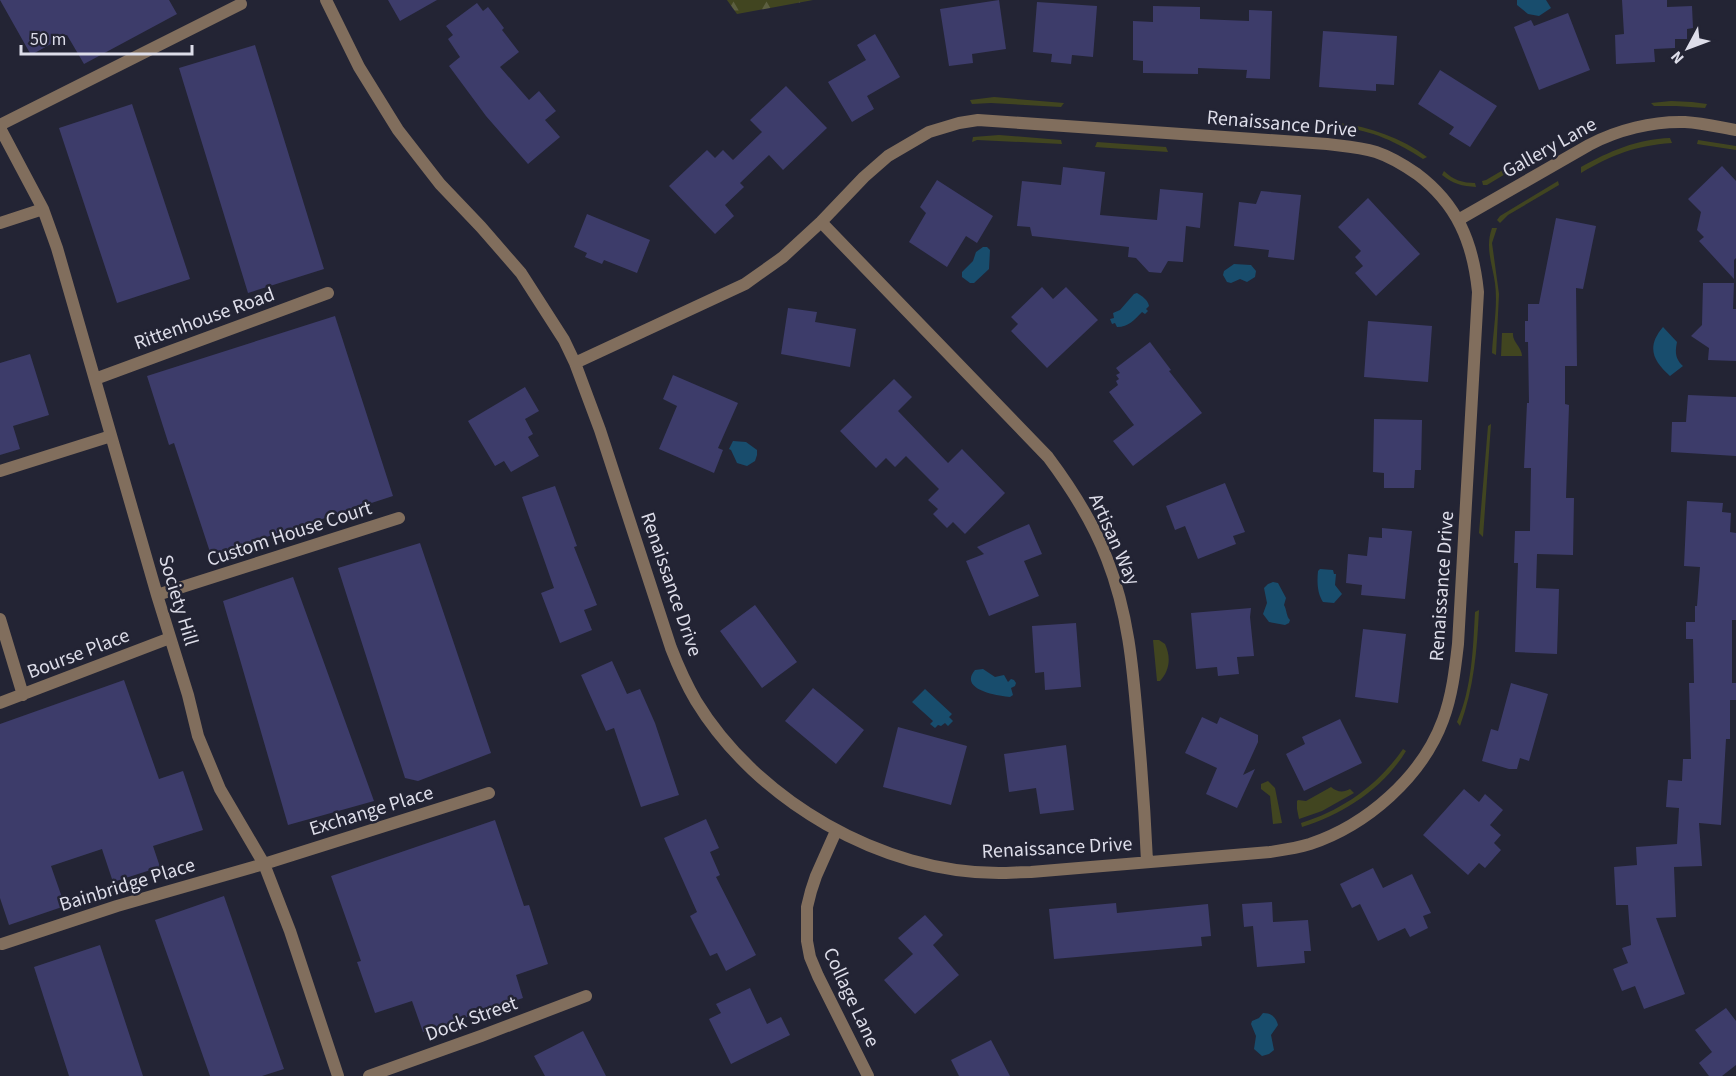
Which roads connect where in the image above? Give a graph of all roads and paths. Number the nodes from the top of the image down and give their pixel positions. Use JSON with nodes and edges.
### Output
{"nodes":[{"id":1,"x":327,"y":0,"type":"edge"},
{"id":2,"x":241,"y":4,"type":"dead end"},
{"id":3,"x":0,"y":127,"type":"edge"},
{"id":4,"x":1736,"y":130,"type":"edge"},
{"id":5,"x":43,"y":209,"type":"junction"},
{"id":6,"x":1458,"y":220,"type":"junction"},
{"id":7,"x":821,"y":222,"type":"junction"},
{"id":8,"x":0,"y":223,"type":"edge"},
{"id":9,"x":328,"y":293,"type":"dead end"},
{"id":10,"x":575,"y":363,"type":"junction"},
{"id":11,"x":95,"y":379,"type":"junction"},
{"id":12,"x":111,"y":436,"type":"junction"},
{"id":13,"x":0,"y":471,"type":"edge"},
{"id":14,"x":399,"y":518,"type":"dead end"},
{"id":15,"x":157,"y":595,"type":"junction"},
{"id":16,"x":0,"y":619,"type":"edge"},
{"id":17,"x":170,"y":638,"type":"junction"},
{"id":18,"x":23,"y":695,"type":"junction"},
{"id":19,"x":0,"y":703,"type":"edge"},
{"id":20,"x":489,"y":794,"type":"dead end"},
{"id":21,"x":836,"y":831,"type":"junction"},
{"id":22,"x":1148,"y":861,"type":"junction"},
{"id":23,"x":264,"y":864,"type":"junction"},
{"id":24,"x":2,"y":944,"type":"dead end"},
{"id":25,"x":586,"y":996,"type":"dead end"},
{"id":26,"x":338,"y":1076,"type":"edge"},
{"id":27,"x":369,"y":1076,"type":"edge"},
{"id":28,"x":868,"y":1076,"type":"edge"}],
"edges":[{"from":1,"to":10,"type":"street","name":"Renaissance Drive"},
{"from":2,"to":3,"type":"street"},
{"from":3,"to":5,"type":"street","name":"Society Hill"},
{"from":4,"to":6,"type":"street","name":"Gallery Lane"},
{"from":5,"to":8,"type":"street"},
{"from":5,"to":11,"type":"street","name":"Society Hill"},
{"from":6,"to":7,"type":"street","name":"Renaissance Drive"},
{"from":6,"to":22,"type":"street","name":"Renaissance Drive"},
{"from":7,"to":10,"type":"street","name":"Renaissance Drive"},
{"from":7,"to":22,"type":"street","name":"Artisan Way"},
{"from":9,"to":11,"type":"street","name":"Rittenhouse Road"},
{"from":10,"to":21,"type":"street","name":"Renaissance Drive"},
{"from":11,"to":12,"type":"street","name":"Society Hill"},
{"from":12,"to":13,"type":"street"},
{"from":12,"to":15,"type":"street","name":"Society Hill"},
{"from":14,"to":15,"type":"street","name":"Custom House Court"},
{"from":15,"to":17,"type":"street","name":"Society Hill"},
{"from":16,"to":18,"type":"street"},
{"from":17,"to":18,"type":"street","name":"Bourse Place"},
{"from":17,"to":23,"type":"street","name":"Society Hill"},
{"from":18,"to":19,"type":"street","name":"Bourse Place"},
{"from":20,"to":23,"type":"street","name":"Exchange Place"},
{"from":21,"to":22,"type":"street","name":"Renaissance Drive"},
{"from":21,"to":28,"type":"street","name":"Collage Lane"},
{"from":23,"to":24,"type":"street","name":"Bainbridge Place"},
{"from":23,"to":26,"type":"street","name":"Society Hill"},
{"from":25,"to":27,"type":"street","name":"Dock Street"}]}
